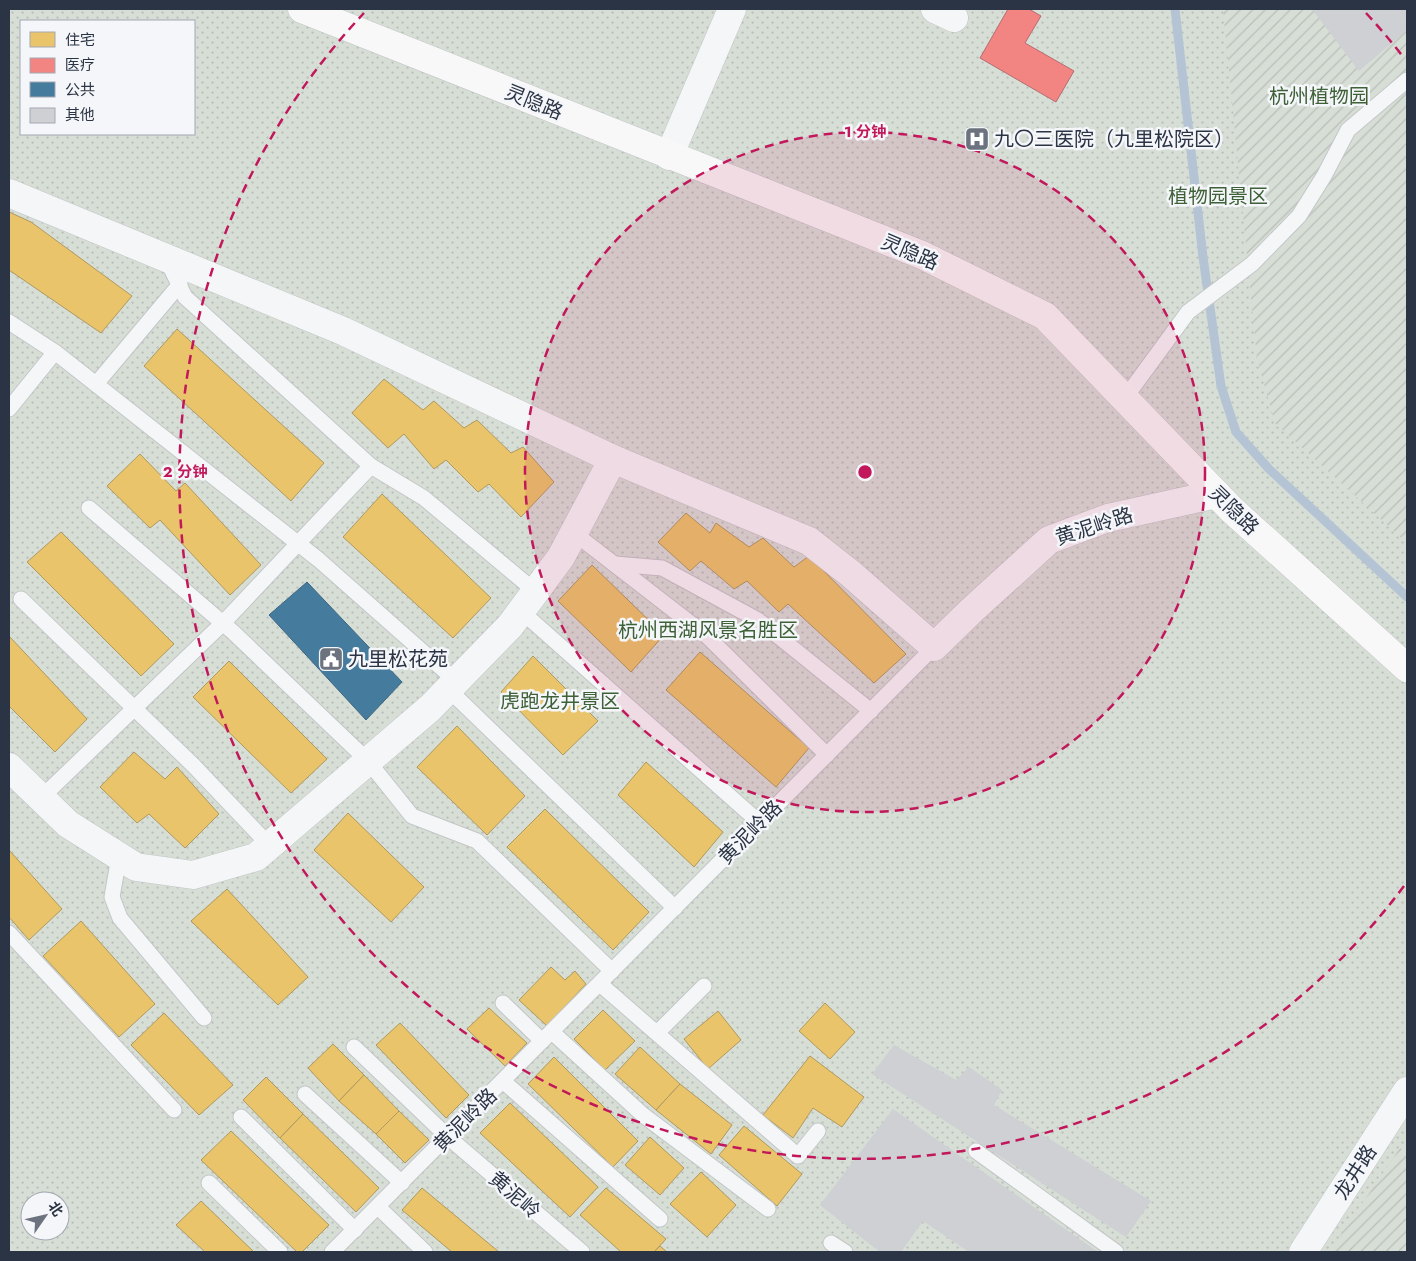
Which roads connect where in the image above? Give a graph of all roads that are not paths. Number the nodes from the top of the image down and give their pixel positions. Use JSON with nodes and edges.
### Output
{"nodes":[{"id":1,"x":302,"y":9,"type":"edge"},
{"id":2,"x":732,"y":9,"type":"edge"},
{"id":3,"x":1407,"y":80,"type":"edge"},
{"id":4,"x":669,"y":156,"type":"junction"},
{"id":5,"x":9,"y":193,"type":"edge"},
{"id":6,"x":167,"y":260,"type":"junction"},
{"id":7,"x":180,"y":284,"type":"junction"},
{"id":8,"x":9,"y":322,"type":"edge"},
{"id":9,"x":55,"y":352,"type":"junction"},
{"id":10,"x":96,"y":384,"type":"junction"},
{"id":11,"x":1125,"y":398,"type":"junction"},
{"id":12,"x":9,"y":409,"type":"edge"},
{"id":13,"x":613,"y":459,"type":"junction"},
{"id":14,"x":371,"y":466,"type":"junction"},
{"id":15,"x":1217,"y":494,"type":"junction"},
{"id":16,"x":89,"y":508,"type":"dead end"},
{"id":17,"x":574,"y":533,"type":"junction"},
{"id":18,"x":298,"y":544,"type":"junction"},
{"id":19,"x":615,"y":564,"type":"junction"},
{"id":20,"x":21,"y":599,"type":"dead end"},
{"id":21,"x":529,"y":601,"type":"junction"},
{"id":22,"x":223,"y":623,"type":"junction"},
{"id":23,"x":934,"y":646,"type":"junction"},
{"id":24,"x":1407,"y":668,"type":"edge"},
{"id":25,"x":452,"y":685,"type":"junction"},
{"id":26,"x":134,"y":708,"type":"junction"},
{"id":27,"x":870,"y":711,"type":"junction"},
{"id":28,"x":827,"y":755,"type":"junction"},
{"id":29,"x":368,"y":761,"type":"junction"},
{"id":30,"x":9,"y":767,"type":"edge"},
{"id":31,"x":41,"y":798,"type":"junction"},
{"id":32,"x":760,"y":823,"type":"junction"},
{"id":33,"x":270,"y":846,"type":"junction"},
{"id":34,"x":119,"y":857,"type":"junction"},
{"id":35,"x":676,"y":908,"type":"junction"},
{"id":36,"x":9,"y":933,"type":"edge"},
{"id":37,"x":612,"y":971,"type":"junction"},
{"id":38,"x":600,"y":984,"type":"junction"},
{"id":39,"x":704,"y":986,"type":"dead end"},
{"id":40,"x":503,"y":1003,"type":"dead end"},
{"id":41,"x":204,"y":1018,"type":"dead end"},
{"id":42,"x":657,"y":1033,"type":"junction"},
{"id":43,"x":547,"y":1036,"type":"junction"},
{"id":44,"x":354,"y":1047,"type":"dead end"},
{"id":45,"x":503,"y":1081,"type":"junction"},
{"id":46,"x":1407,"y":1091,"type":"edge"},
{"id":47,"x":305,"y":1094,"type":"dead end"},
{"id":48,"x":174,"y":1110,"type":"dead end"},
{"id":49,"x":241,"y":1117,"type":"dead end"},
{"id":50,"x":818,"y":1131,"type":"dead end"},
{"id":51,"x":448,"y":1137,"type":"junction"},
{"id":52,"x":976,"y":1151,"type":"dead end"},
{"id":53,"x":210,"y":1183,"type":"dead end"},
{"id":54,"x":402,"y":1183,"type":"junction"},
{"id":55,"x":378,"y":1207,"type":"junction"},
{"id":56,"x":768,"y":1209,"type":"dead end"},
{"id":57,"x":660,"y":1219,"type":"dead end"},
{"id":58,"x":355,"y":1230,"type":"junction"},
{"id":59,"x":831,"y":1243,"type":"dead end"},
{"id":60,"x":280,"y":1252,"type":"edge"},
{"id":61,"x":332,"y":1252,"type":"edge"},
{"id":62,"x":425,"y":1252,"type":"edge"},
{"id":63,"x":582,"y":1252,"type":"edge"},
{"id":64,"x":844,"y":1252,"type":"edge"},
{"id":65,"x":1116,"y":1252,"type":"edge"},
{"id":66,"x":1303,"y":1252,"type":"edge"}],
"edges":[{"from":1,"to":4,"type":"main road","name":"灵隐路"},
{"from":2,"to":4,"type":"street"},
{"from":3,"to":11,"type":"lane"},
{"from":4,"to":11,"type":"main road","name":"灵隐路"},
{"from":5,"to":6,"type":"street"},
{"from":6,"to":7,"type":"lane"},
{"from":6,"to":13,"type":"street"},
{"from":7,"to":10,"type":"lane"},
{"from":7,"to":14,"type":"lane"},
{"from":8,"to":9,"type":"lane"},
{"from":9,"to":10,"type":"lane"},
{"from":9,"to":12,"type":"lane"},
{"from":10,"to":18,"type":"lane"},
{"from":11,"to":15,"type":"main road","name":"灵隐路"},
{"from":13,"to":17,"type":"street"},
{"from":13,"to":23,"type":"street"},
{"from":14,"to":18,"type":"lane"},
{"from":14,"to":21,"type":"lane"},
{"from":15,"to":23,"type":"street","name":"黄泥岭路"},
{"from":15,"to":24,"type":"main road","name":"灵隐路"},
{"from":16,"to":22,"type":"lane"},
{"from":17,"to":19,"type":"lane"},
{"from":17,"to":21,"type":"street"},
{"from":18,"to":22,"type":"lane"},
{"from":18,"to":25,"type":"lane"},
{"from":19,"to":27,"type":"lane"},
{"from":19,"to":28,"type":"lane"},
{"from":20,"to":26,"type":"lane"},
{"from":21,"to":25,"type":"street"},
{"from":21,"to":32,"type":"lane"},
{"from":22,"to":26,"type":"lane"},
{"from":22,"to":29,"type":"lane"},
{"from":23,"to":27,"type":"lane","name":"黄泥岭路"},
{"from":25,"to":29,"type":"street"},
{"from":25,"to":35,"type":"lane"},
{"from":26,"to":31,"type":"lane"},
{"from":26,"to":33,"type":"lane"},
{"from":27,"to":28,"type":"lane","name":"黄泥岭路"},
{"from":28,"to":32,"type":"lane","name":"黄泥岭路"},
{"from":29,"to":33,"type":"street"},
{"from":29,"to":37,"type":"lane"},
{"from":30,"to":31,"type":"street"},
{"from":31,"to":34,"type":"street"},
{"from":32,"to":35,"type":"lane","name":"黄泥岭路"},
{"from":33,"to":34,"type":"street"},
{"from":34,"to":41,"type":"lane"},
{"from":35,"to":37,"type":"lane","name":"黄泥岭路"},
{"from":36,"to":48,"type":"lane"},
{"from":37,"to":38,"type":"lane","name":"黄泥岭路"},
{"from":38,"to":42,"type":"lane"},
{"from":38,"to":43,"type":"lane","name":"黄泥岭路"},
{"from":39,"to":42,"type":"lane"},
{"from":40,"to":43,"type":"lane"},
{"from":42,"to":50,"type":"lane"},
{"from":43,"to":45,"type":"lane","name":"黄泥岭路"},
{"from":43,"to":56,"type":"lane"},
{"from":44,"to":51,"type":"lane","name":"黄泥岭"},
{"from":45,"to":51,"type":"lane","name":"黄泥岭路"},
{"from":45,"to":57,"type":"lane"},
{"from":46,"to":66,"type":"street","name":"龙井路"},
{"from":47,"to":54,"type":"lane"},
{"from":49,"to":58,"type":"lane"},
{"from":51,"to":54,"type":"lane","name":"黄泥岭路"},
{"from":51,"to":63,"type":"lane","name":"黄泥岭"},
{"from":52,"to":65,"type":"lane"},
{"from":53,"to":60,"type":"lane"},
{"from":54,"to":55,"type":"lane","name":"黄泥岭路"},
{"from":55,"to":58,"type":"lane","name":"黄泥岭路"},
{"from":55,"to":62,"type":"lane"},
{"from":58,"to":61,"type":"lane","name":"黄泥岭路"},
{"from":59,"to":64,"type":"lane"}]}
